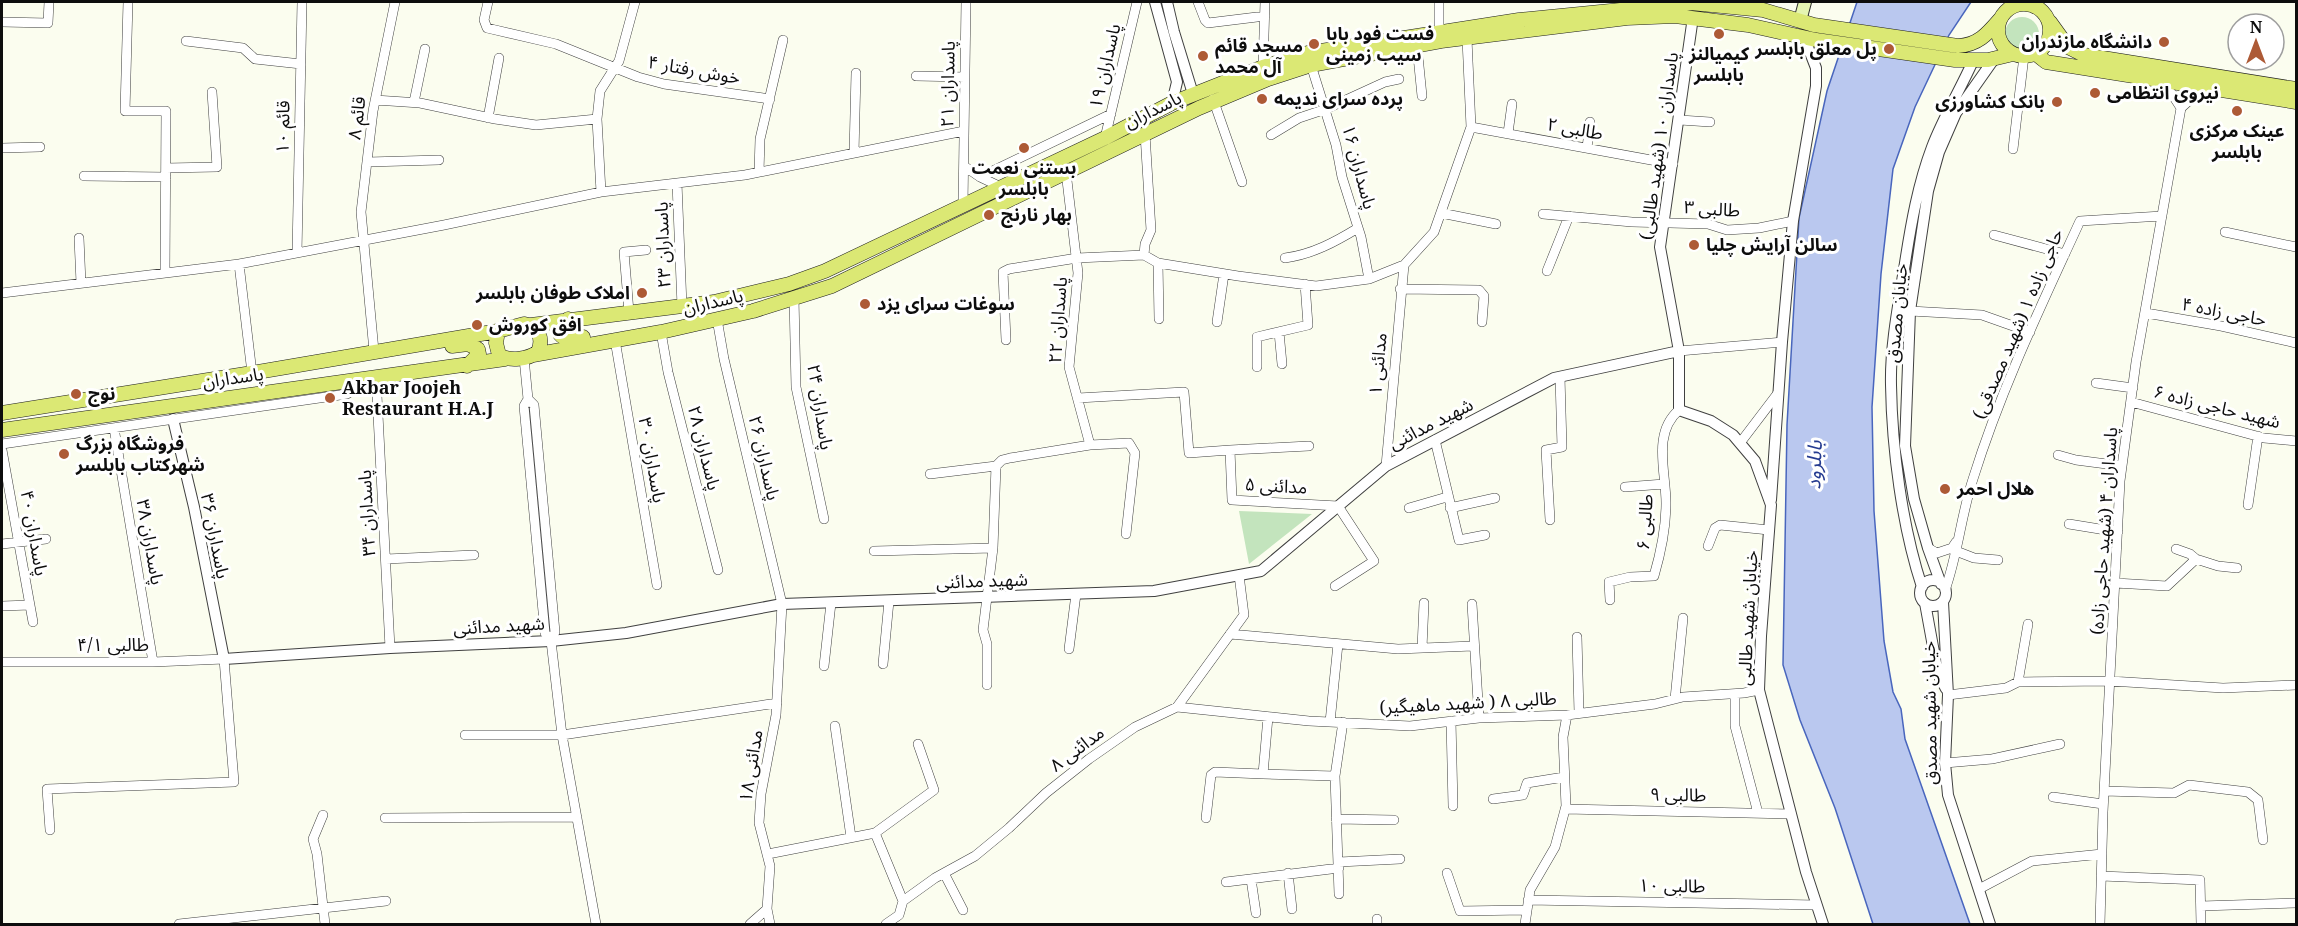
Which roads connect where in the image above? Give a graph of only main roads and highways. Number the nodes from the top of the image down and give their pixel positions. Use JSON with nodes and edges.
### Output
{"nodes":[{"id":1,"x":1696,"y":2,"type":"edge"},
{"id":2,"x":1805,"y":2,"type":"edge"},
{"id":3,"x":2016,"y":3,"type":"edge"},
{"id":4,"x":1626,"y":5,"type":"edge"},
{"id":5,"x":1759,"y":6,"type":"edge"},
{"id":6,"x":2047,"y":12,"type":"edge"},
{"id":7,"x":1694,"y":17,"type":"junction"},
{"id":8,"x":2001,"y":18,"type":"junction"},
{"id":9,"x":1807,"y":23,"type":"junction"},
{"id":10,"x":1956,"y":53,"type":"junction"},
{"id":11,"x":2024,"y":55,"type":"junction"},
{"id":12,"x":2296,"y":89,"type":"edge"},
{"id":13,"x":1193,"y":94,"type":"junction"},
{"id":14,"x":1212,"y":94,"type":"junction"},
{"id":15,"x":2296,"y":102,"type":"edge"},
{"id":16,"x":1199,"y":108,"type":"junction"},
{"id":17,"x":568,"y":319,"type":"junction"},
{"id":18,"x":531,"y":325,"type":"junction"},
{"id":19,"x":498,"y":331,"type":"junction"},
{"id":20,"x":656,"y":333,"type":"junction"},
{"id":21,"x":395,"y":347,"type":"junction"},
{"id":22,"x":529,"y":356,"type":"junction"},
{"id":23,"x":505,"y":359,"type":"junction"},
{"id":24,"x":467,"y":366,"type":"junction"},
{"id":25,"x":2,"y":413,"type":"edge"},
{"id":26,"x":2,"y":430,"type":"edge"}],
"edges":[{"from":1,"to":4,"type":"main road","name":"پاسداران"},
{"from":1,"to":5,"type":"main road","name":"پاسداران"},
{"from":1,"to":7,"type":"main road"},
{"from":2,"to":9,"type":"main road"},
{"from":3,"to":6,"type":"main road"},
{"from":3,"to":8,"type":"main road"},
{"from":4,"to":14,"type":"main road","name":"پاسداران"},
{"from":5,"to":9,"type":"main road","name":"پاسداران"},
{"from":6,"to":11,"type":"main road"},
{"from":6,"to":12,"type":"main road"},
{"from":7,"to":10,"type":"main road","name":"پاسداران"},
{"from":7,"to":14,"type":"main road","name":"پاسداران"},
{"from":8,"to":10,"type":"main road"},
{"from":8,"to":11,"type":"main road"},
{"from":9,"to":10,"type":"main road","name":"پاسداران"},
{"from":10,"to":11,"type":"main road"},
{"from":11,"to":15,"type":"main road"},
{"from":13,"to":14,"type":"main road","name":"پاسداران"},
{"from":13,"to":16,"type":"main road"},
{"from":13,"to":17,"type":"main road","name":"پاسداران"},
{"from":14,"to":16,"type":"main road","name":"پاسداران"},
{"from":16,"to":20,"type":"main road","name":"پاسداران"},
{"from":17,"to":18,"type":"main road","name":"پاسداران"},
{"from":17,"to":20,"type":"main road"},
{"from":18,"to":19,"type":"main road"},
{"from":18,"to":22,"type":"main road"},
{"from":19,"to":21,"type":"main road","name":"پاسداران"},
{"from":19,"to":23,"type":"main road"},
{"from":20,"to":22,"type":"main road","name":"پاسداران"},
{"from":21,"to":24,"type":"main road"},
{"from":21,"to":25,"type":"main road","name":"پاسداران"},
{"from":22,"to":23,"type":"main road"},
{"from":23,"to":24,"type":"main road","name":"پاسداران"},
{"from":24,"to":26,"type":"main road","name":"پاسداران"}]}
